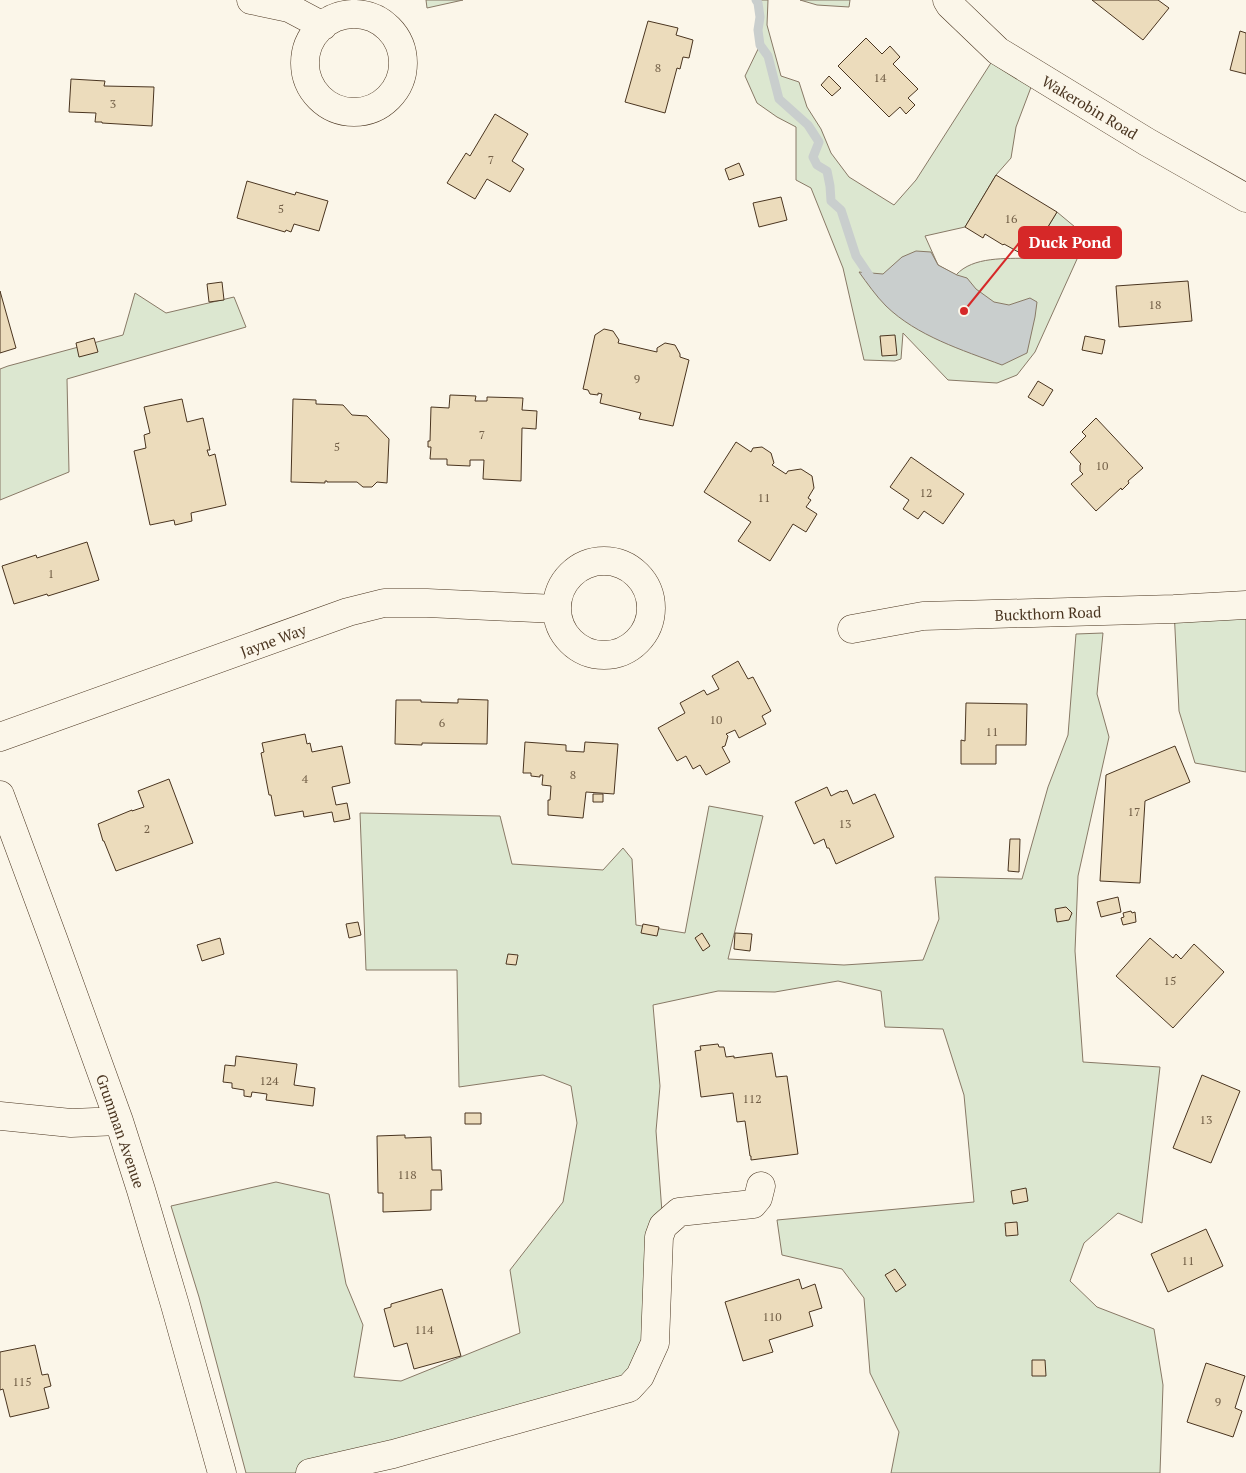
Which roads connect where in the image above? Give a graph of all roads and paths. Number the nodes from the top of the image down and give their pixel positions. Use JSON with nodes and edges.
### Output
{"nodes":[{"id":1,"x":251,"y":0,"type":"edge"},
{"id":2,"x":947,"y":0,"type":"edge"},
{"id":3,"x":323,"y":26,"type":"dead end"},
{"id":4,"x":1246,"y":198,"type":"edge"},
{"id":5,"x":1246,"y":602,"type":"edge"},
{"id":6,"x":556,"y":609,"type":"dead end"},
{"id":7,"x":852,"y":629,"type":"dead end"},
{"id":8,"x":0,"y":737,"type":"edge"},
{"id":9,"x":0,"y":795,"type":"edge"},
{"id":10,"x":0,"y":1116,"type":"edge"},
{"id":11,"x":119,"y":1121,"type":"junction"},
{"id":12,"x":761,"y":1186,"type":"dead end"},
{"id":13,"x":222,"y":1473,"type":"edge"},
{"id":14,"x":310,"y":1473,"type":"edge"}],
"edges":[{"from":1,"to":3,"type":"street"},
{"from":2,"to":4,"type":"street","name":"Wakerobin Road"},
{"from":5,"to":7,"type":"street","name":"Buckthorn Road"},
{"from":6,"to":8,"type":"street","name":"Jayne Way"},
{"from":9,"to":11,"type":"street","name":"Grumman Avenue"},
{"from":10,"to":11,"type":"street"},
{"from":11,"to":13,"type":"street","name":"Grumman Avenue"},
{"from":12,"to":14,"type":"street"}]}
